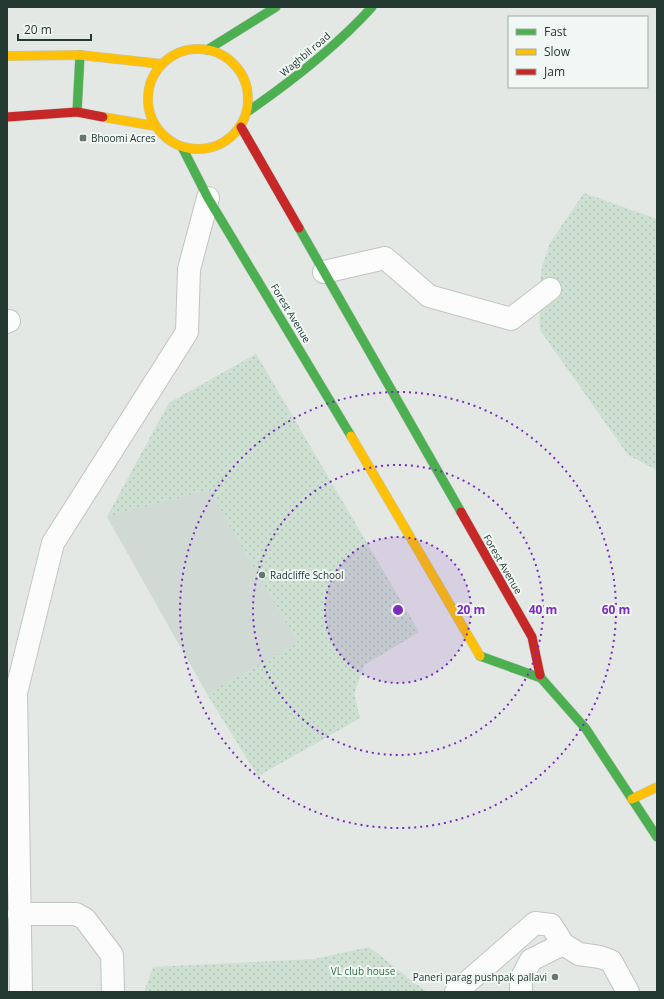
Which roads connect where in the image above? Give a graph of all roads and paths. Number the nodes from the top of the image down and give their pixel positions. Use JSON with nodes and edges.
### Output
{"nodes":[{"id":1,"x":276,"y":7,"type":"edge"},
{"id":2,"x":372,"y":7,"type":"edge"},
{"id":3,"x":208,"y":50,"type":"junction"},
{"id":4,"x":80,"y":55,"type":"junction"},
{"id":5,"x":7,"y":56,"type":"edge"},
{"id":6,"x":162,"y":64,"type":"junction"},
{"id":7,"x":77,"y":112,"type":"junction"},
{"id":8,"x":247,"y":112,"type":"junction"},
{"id":9,"x":7,"y":118,"type":"edge"},
{"id":10,"x":155,"y":126,"type":"junction"},
{"id":11,"x":241,"y":126,"type":"junction"},
{"id":12,"x":182,"y":147,"type":"junction"},
{"id":13,"x":208,"y":198,"type":"junction"},
{"id":14,"x":324,"y":272,"type":"junction"},
{"id":15,"x":550,"y":288,"type":"dead end"},
{"id":16,"x":541,"y":678,"type":"junction"},
{"id":17,"x":657,"y":787,"type":"edge"},
{"id":18,"x":632,"y":799,"type":"junction"},
{"id":19,"x":657,"y":837,"type":"edge"},
{"id":20,"x":13,"y":839,"type":"edge"},
{"id":21,"x":19,"y":914,"type":"junction"},
{"id":22,"x":563,"y":944,"type":"junction"},
{"id":23,"x":21,"y":992,"type":"edge"},
{"id":24,"x":113,"y":992,"type":"edge"},
{"id":25,"x":456,"y":992,"type":"edge"},
{"id":26,"x":521,"y":992,"type":"edge"},
{"id":27,"x":628,"y":992,"type":"edge"}],
"edges":[{"from":1,"to":3,"type":"street"},
{"from":2,"to":8,"type":"street","name":"Waghbil road"},
{"from":3,"to":6,"type":"street"},
{"from":3,"to":8,"type":"street"},
{"from":4,"to":5,"type":"street"},
{"from":4,"to":6,"type":"street"},
{"from":4,"to":7,"type":"street"},
{"from":6,"to":10,"type":"street"},
{"from":7,"to":9,"type":"street"},
{"from":7,"to":10,"type":"street"},
{"from":8,"to":11,"type":"street"},
{"from":10,"to":12,"type":"street"},
{"from":11,"to":12,"type":"street"},
{"from":11,"to":14,"type":"street","name":"Forest Avenue"},
{"from":12,"to":13,"type":"street","name":"Forest Avenue"},
{"from":13,"to":16,"type":"street","name":"Forest Avenue"},
{"from":13,"to":20,"type":"street"},
{"from":14,"to":15,"type":"street"},
{"from":14,"to":16,"type":"street","name":"Forest Avenue"},
{"from":16,"to":18,"type":"street"},
{"from":17,"to":18,"type":"street"},
{"from":18,"to":19,"type":"street"},
{"from":20,"to":21,"type":"street"},
{"from":21,"to":23,"type":"street"},
{"from":21,"to":24,"type":"street"},
{"from":22,"to":25,"type":"street"},
{"from":22,"to":26,"type":"street"},
{"from":22,"to":27,"type":"street"}]}
